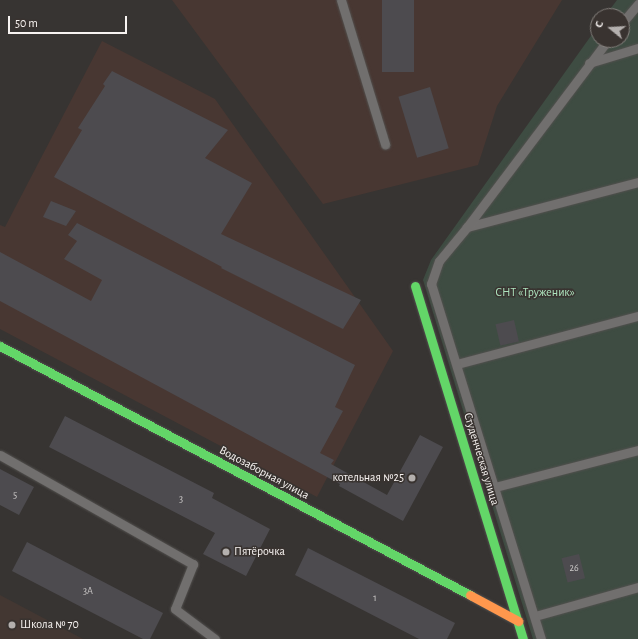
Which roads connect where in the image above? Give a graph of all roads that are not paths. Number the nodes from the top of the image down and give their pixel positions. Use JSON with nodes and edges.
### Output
{"nodes":[{"id":1,"x":341,"y":0,"type":"edge"},
{"id":2,"x":638,"y":4,"type":"edge"},
{"id":3,"x":630,"y":14,"type":"edge"},
{"id":4,"x":601,"y":48,"type":"edge"},
{"id":5,"x":638,"y":48,"type":"edge"},
{"id":6,"x":589,"y":63,"type":"junction"},
{"id":7,"x":385,"y":144,"type":"dead end"},
{"id":8,"x":638,"y":182,"type":"edge"},
{"id":9,"x":467,"y":226,"type":"junction"},
{"id":10,"x":415,"y":286,"type":"dead end"},
{"id":11,"x":638,"y":316,"type":"edge"},
{"id":12,"x":0,"y":346,"type":"edge"},
{"id":13,"x":457,"y":364,"type":"junction"},
{"id":14,"x":638,"y":450,"type":"edge"},
{"id":15,"x":0,"y":456,"type":"edge"},
{"id":16,"x":496,"y":487,"type":"junction"},
{"id":17,"x":638,"y":587,"type":"edge"},
{"id":18,"x":535,"y":616,"type":"junction"},
{"id":19,"x":518,"y":621,"type":"junction"},
{"id":20,"x":215,"y":639,"type":"edge"},
{"id":21,"x":524,"y":639,"type":"edge"},
{"id":22,"x":541,"y":639,"type":"edge"}],
"edges":[{"from":1,"to":7,"type":"lane"},
{"from":2,"to":3,"type":"lane"},
{"from":4,"to":6,"type":"lane"},
{"from":5,"to":6,"type":"lane"},
{"from":6,"to":9,"type":"lane"},
{"from":8,"to":9,"type":"lane"},
{"from":9,"to":13,"type":"lane"},
{"from":10,"to":19,"type":"street","name":"Студенческая улица"},
{"from":11,"to":13,"type":"lane"},
{"from":12,"to":19,"type":"street","name":"Водозаборная улица"},
{"from":13,"to":16,"type":"lane"},
{"from":14,"to":16,"type":"lane"},
{"from":15,"to":20,"type":"lane"},
{"from":16,"to":18,"type":"lane"},
{"from":17,"to":18,"type":"lane"},
{"from":18,"to":22,"type":"lane"},
{"from":19,"to":21,"type":"street","name":"Студенческая улица"}]}
